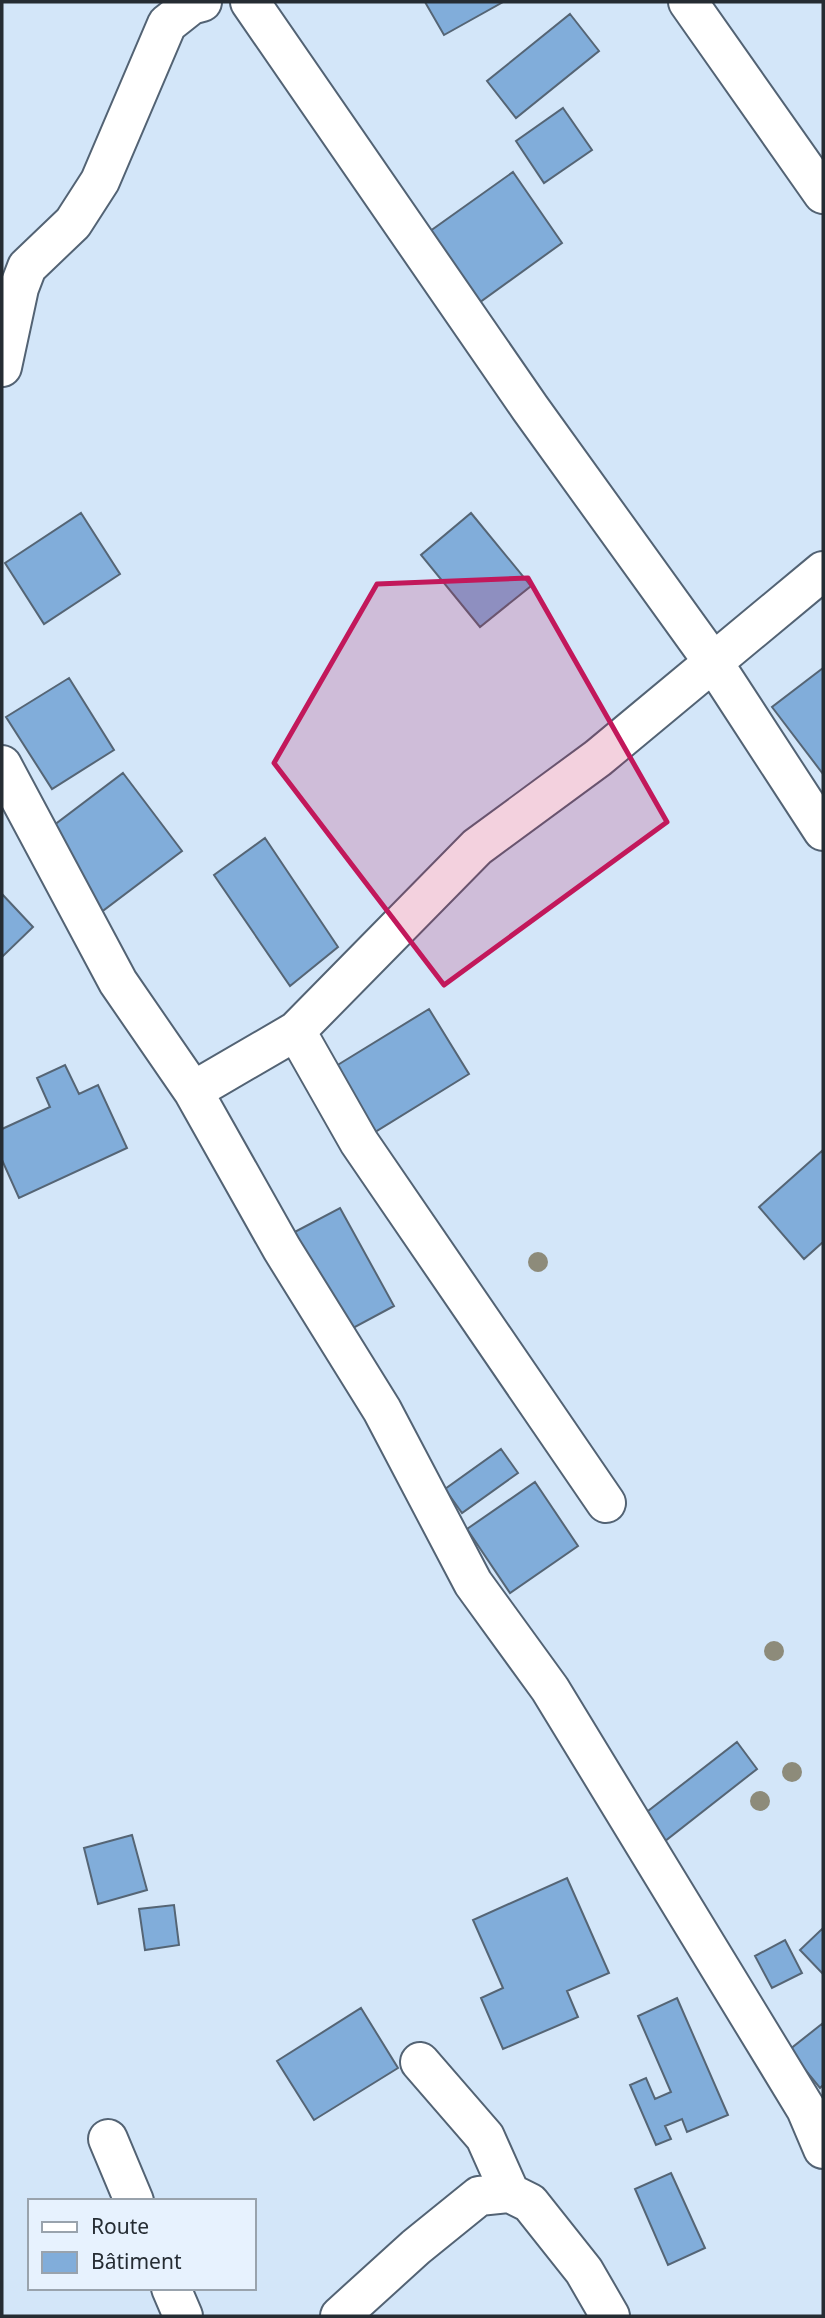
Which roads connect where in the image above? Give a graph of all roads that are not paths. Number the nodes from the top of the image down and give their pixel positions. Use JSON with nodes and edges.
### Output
{"nodes":[{"id":1,"x":202,"y":2,"type":"edge"},
{"id":2,"x":250,"y":2,"type":"edge"},
{"id":3,"x":688,"y":2,"type":"edge"},
{"id":4,"x":823,"y":194,"type":"edge"},
{"id":5,"x":2,"y":367,"type":"edge"},
{"id":6,"x":823,"y":571,"type":"edge"},
{"id":7,"x":713,"y":662,"type":"junction"},
{"id":8,"x":2,"y":765,"type":"edge"},
{"id":9,"x":823,"y":831,"type":"edge"},
{"id":10,"x":296,"y":1031,"type":"junction"},
{"id":11,"x":193,"y":1091,"type":"junction"},
{"id":12,"x":606,"y":1503,"type":"dead end"},
{"id":13,"x":420,"y":2062,"type":"dead end"},
{"id":14,"x":108,"y":2139,"type":"dead end"},
{"id":15,"x":823,"y":2149,"type":"edge"},
{"id":16,"x":510,"y":2193,"type":"junction"},
{"id":17,"x":133,"y":2199,"type":"edge"},
{"id":18,"x":172,"y":2290,"type":"edge"},
{"id":19,"x":183,"y":2316,"type":"edge"},
{"id":20,"x":340,"y":2316,"type":"edge"},
{"id":21,"x":610,"y":2316,"type":"edge"}],
"edges":[{"from":1,"to":5,"type":"street"},
{"from":2,"to":7,"type":"street"},
{"from":3,"to":4,"type":"street"},
{"from":6,"to":7,"type":"street"},
{"from":7,"to":9,"type":"street"},
{"from":7,"to":10,"type":"street"},
{"from":8,"to":11,"type":"street"},
{"from":10,"to":11,"type":"street"},
{"from":10,"to":12,"type":"street"},
{"from":11,"to":15,"type":"street"},
{"from":13,"to":16,"type":"street"},
{"from":14,"to":17,"type":"street"},
{"from":16,"to":20,"type":"street"},
{"from":16,"to":21,"type":"street"},
{"from":18,"to":19,"type":"street"}]}
